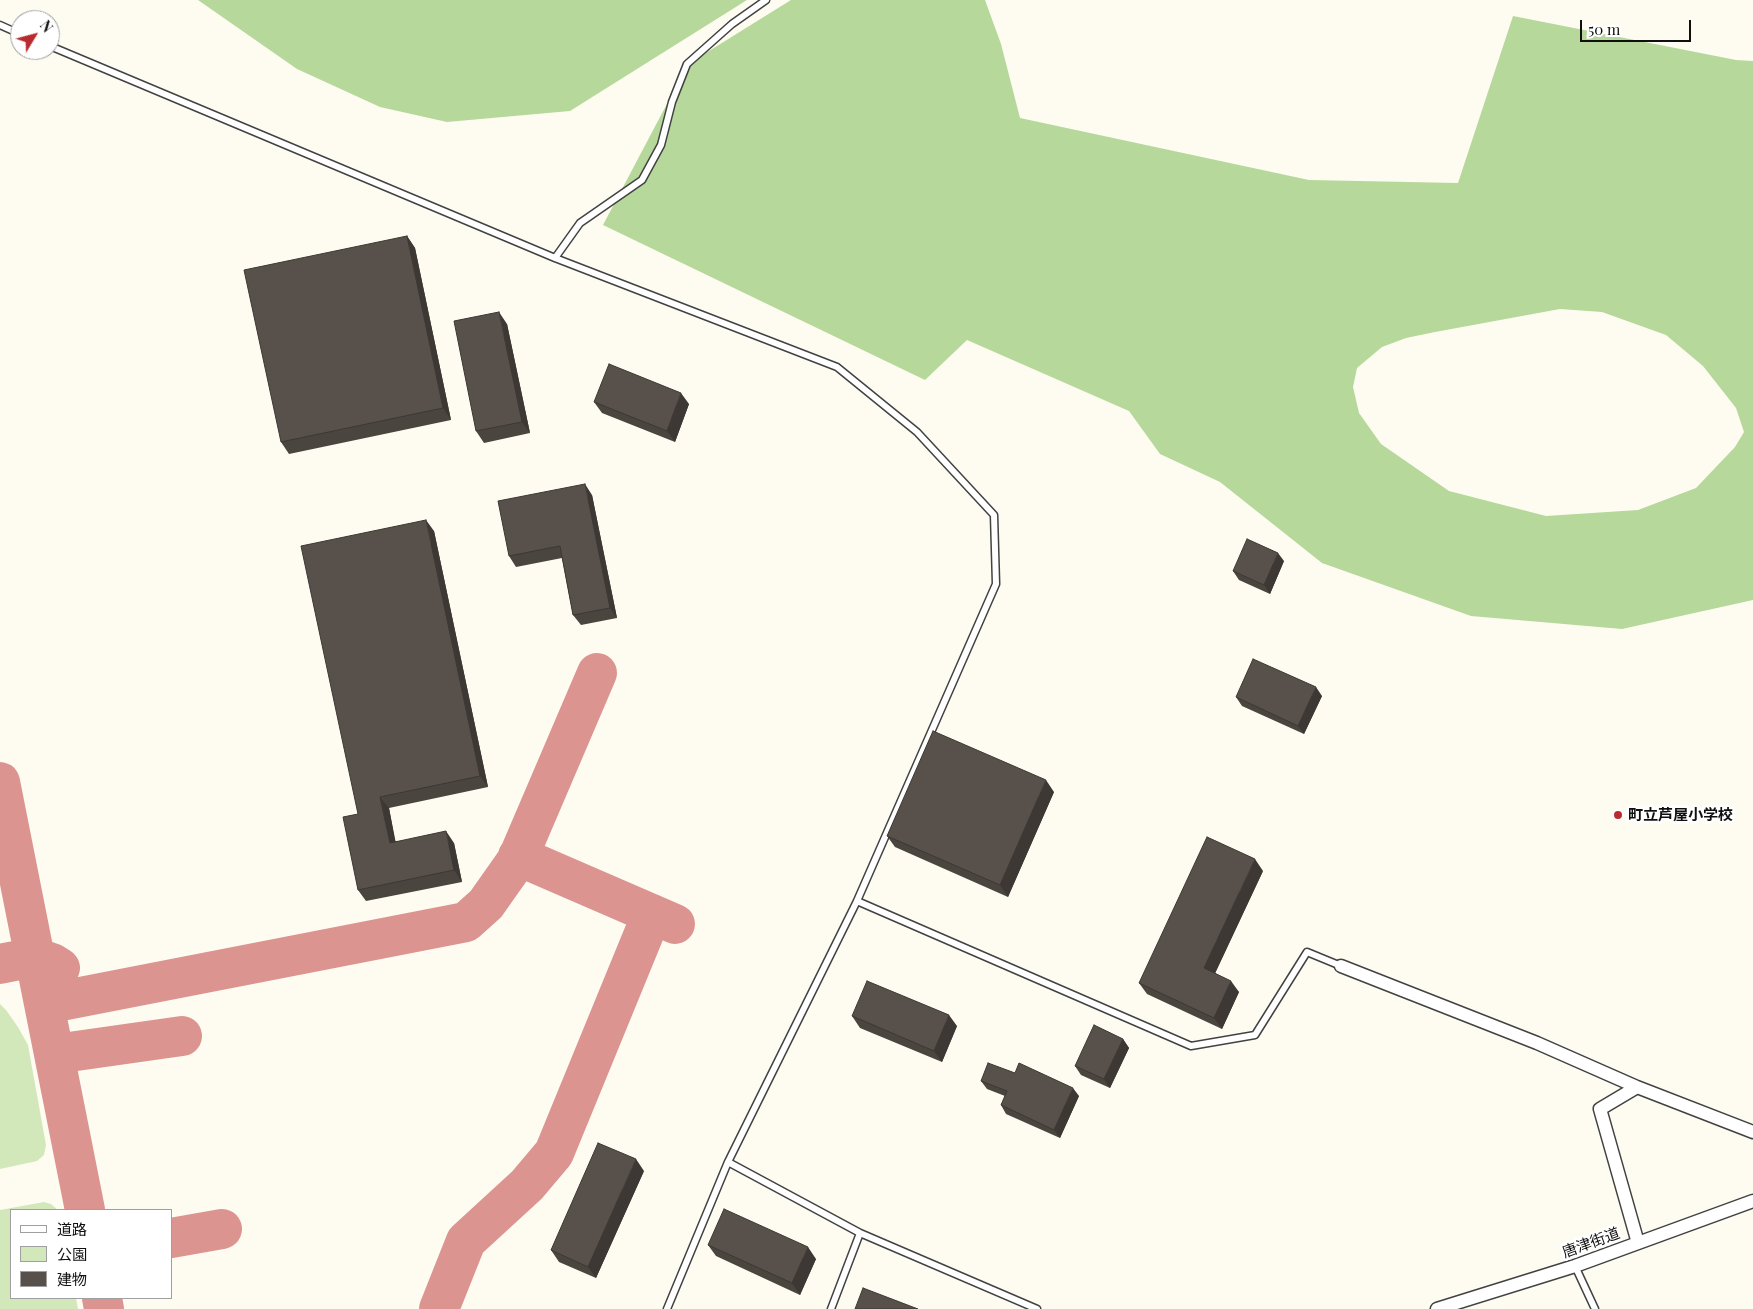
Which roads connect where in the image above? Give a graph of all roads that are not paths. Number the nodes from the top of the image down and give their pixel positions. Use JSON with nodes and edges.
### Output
{"nodes":[{"id":1,"x":766,"y":0,"type":"edge"},
{"id":2,"x":60,"y":50,"type":"edge"},
{"id":3,"x":555,"y":258,"type":"junction"},
{"id":4,"x":857,"y":902,"type":"junction"},
{"id":5,"x":1341,"y":966,"type":"joint"},
{"id":6,"x":1636,"y":1087,"type":"junction"},
{"id":7,"x":1753,"y":1132,"type":"edge"},
{"id":8,"x":728,"y":1162,"type":"junction"},
{"id":9,"x":1753,"y":1201,"type":"edge"},
{"id":10,"x":860,"y":1233,"type":"junction"},
{"id":11,"x":1638,"y":1243,"type":"junction"},
{"id":12,"x":1575,"y":1266,"type":"junction"},
{"id":13,"x":667,"y":1309,"type":"edge"},
{"id":14,"x":831,"y":1309,"type":"edge"},
{"id":15,"x":1037,"y":1309,"type":"edge"},
{"id":16,"x":1437,"y":1309,"type":"edge"},
{"id":17,"x":1595,"y":1309,"type":"edge"}],
"edges":[{"from":1,"to":3,"type":"lane"},
{"from":2,"to":3,"type":"lane"},
{"from":3,"to":4,"type":"lane"},
{"from":4,"to":5,"type":"lane"},
{"from":4,"to":8,"type":"lane"},
{"from":5,"to":6,"type":"street"},
{"from":6,"to":7,"type":"street"},
{"from":6,"to":11,"type":"street"},
{"from":8,"to":10,"type":"lane"},
{"from":8,"to":13,"type":"lane"},
{"from":9,"to":11,"type":"street","name":"唐津街道"},
{"from":10,"to":14,"type":"lane"},
{"from":10,"to":15,"type":"lane"},
{"from":11,"to":12,"type":"street","name":"唐津街道"},
{"from":12,"to":16,"type":"street","name":"唐津街道"},
{"from":12,"to":17,"type":"lane"}]}
